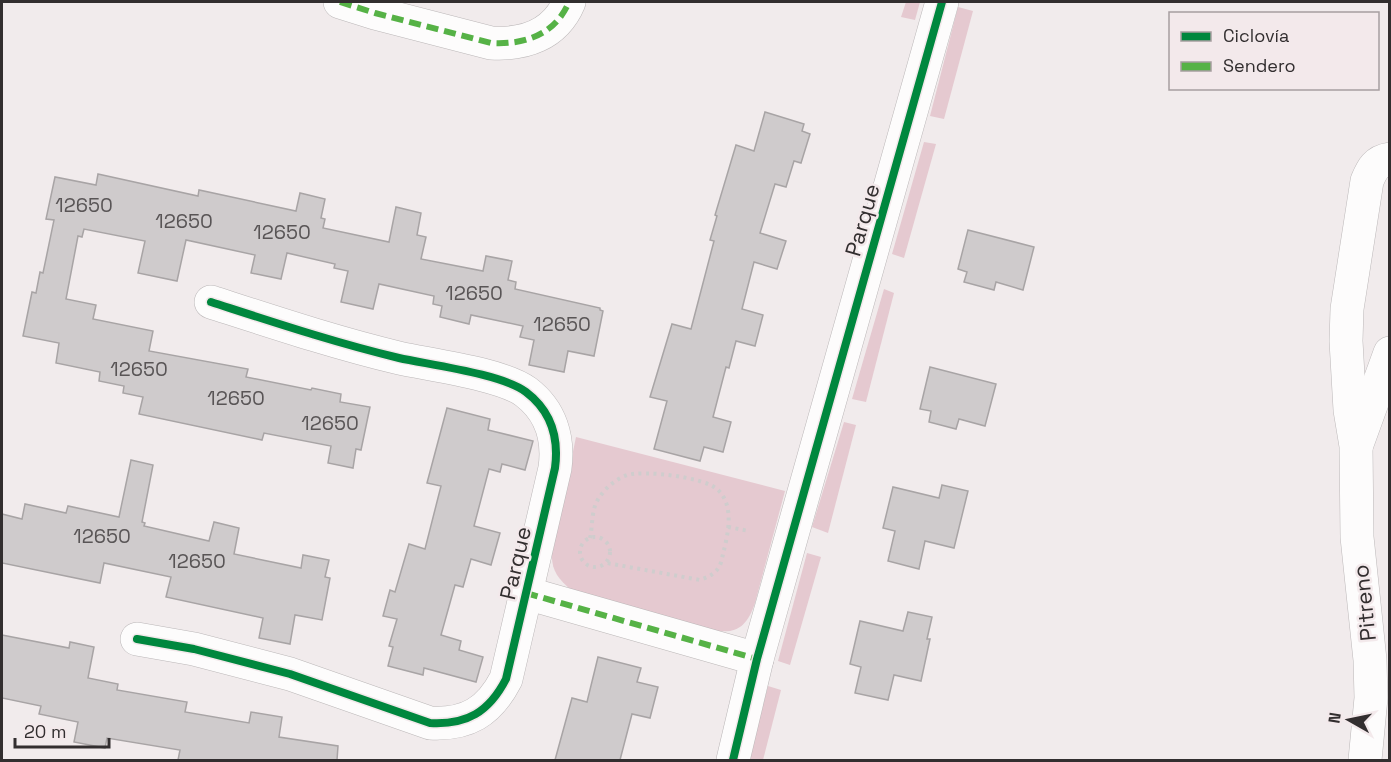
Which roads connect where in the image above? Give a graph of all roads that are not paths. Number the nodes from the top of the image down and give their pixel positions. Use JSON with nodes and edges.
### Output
{"nodes":[{"id":1,"x":340,"y":2,"type":"edge"},
{"id":2,"x":569,"y":2,"type":"edge"},
{"id":3,"x":942,"y":2,"type":"edge"},
{"id":4,"x":1389,"y":159,"type":"edge"},
{"id":5,"x":211,"y":302,"type":"dead end"},
{"id":6,"x":1389,"y":353,"type":"edge"},
{"id":7,"x":1356,"y":446,"type":"junction"},
{"id":8,"x":526,"y":593,"type":"junction"},
{"id":9,"x":137,"y":639,"type":"dead end"},
{"id":10,"x":757,"y":658,"type":"junction"},
{"id":11,"x":733,"y":760,"type":"edge"},
{"id":12,"x":1365,"y":760,"type":"edge"}],
"edges":[{"from":1,"to":2,"type":"street"},
{"from":3,"to":10,"type":"street","name":"Parque"},
{"from":4,"to":7,"type":"street","name":"Pitreno"},
{"from":5,"to":8,"type":"street","name":"Parque"},
{"from":6,"to":7,"type":"street","name":"Pitreno"},
{"from":7,"to":12,"type":"street","name":"Pitreno"},
{"from":8,"to":9,"type":"street","name":"Parque"},
{"from":8,"to":10,"type":"street","name":"Parque"},
{"from":10,"to":11,"type":"street","name":"Parque"}]}
